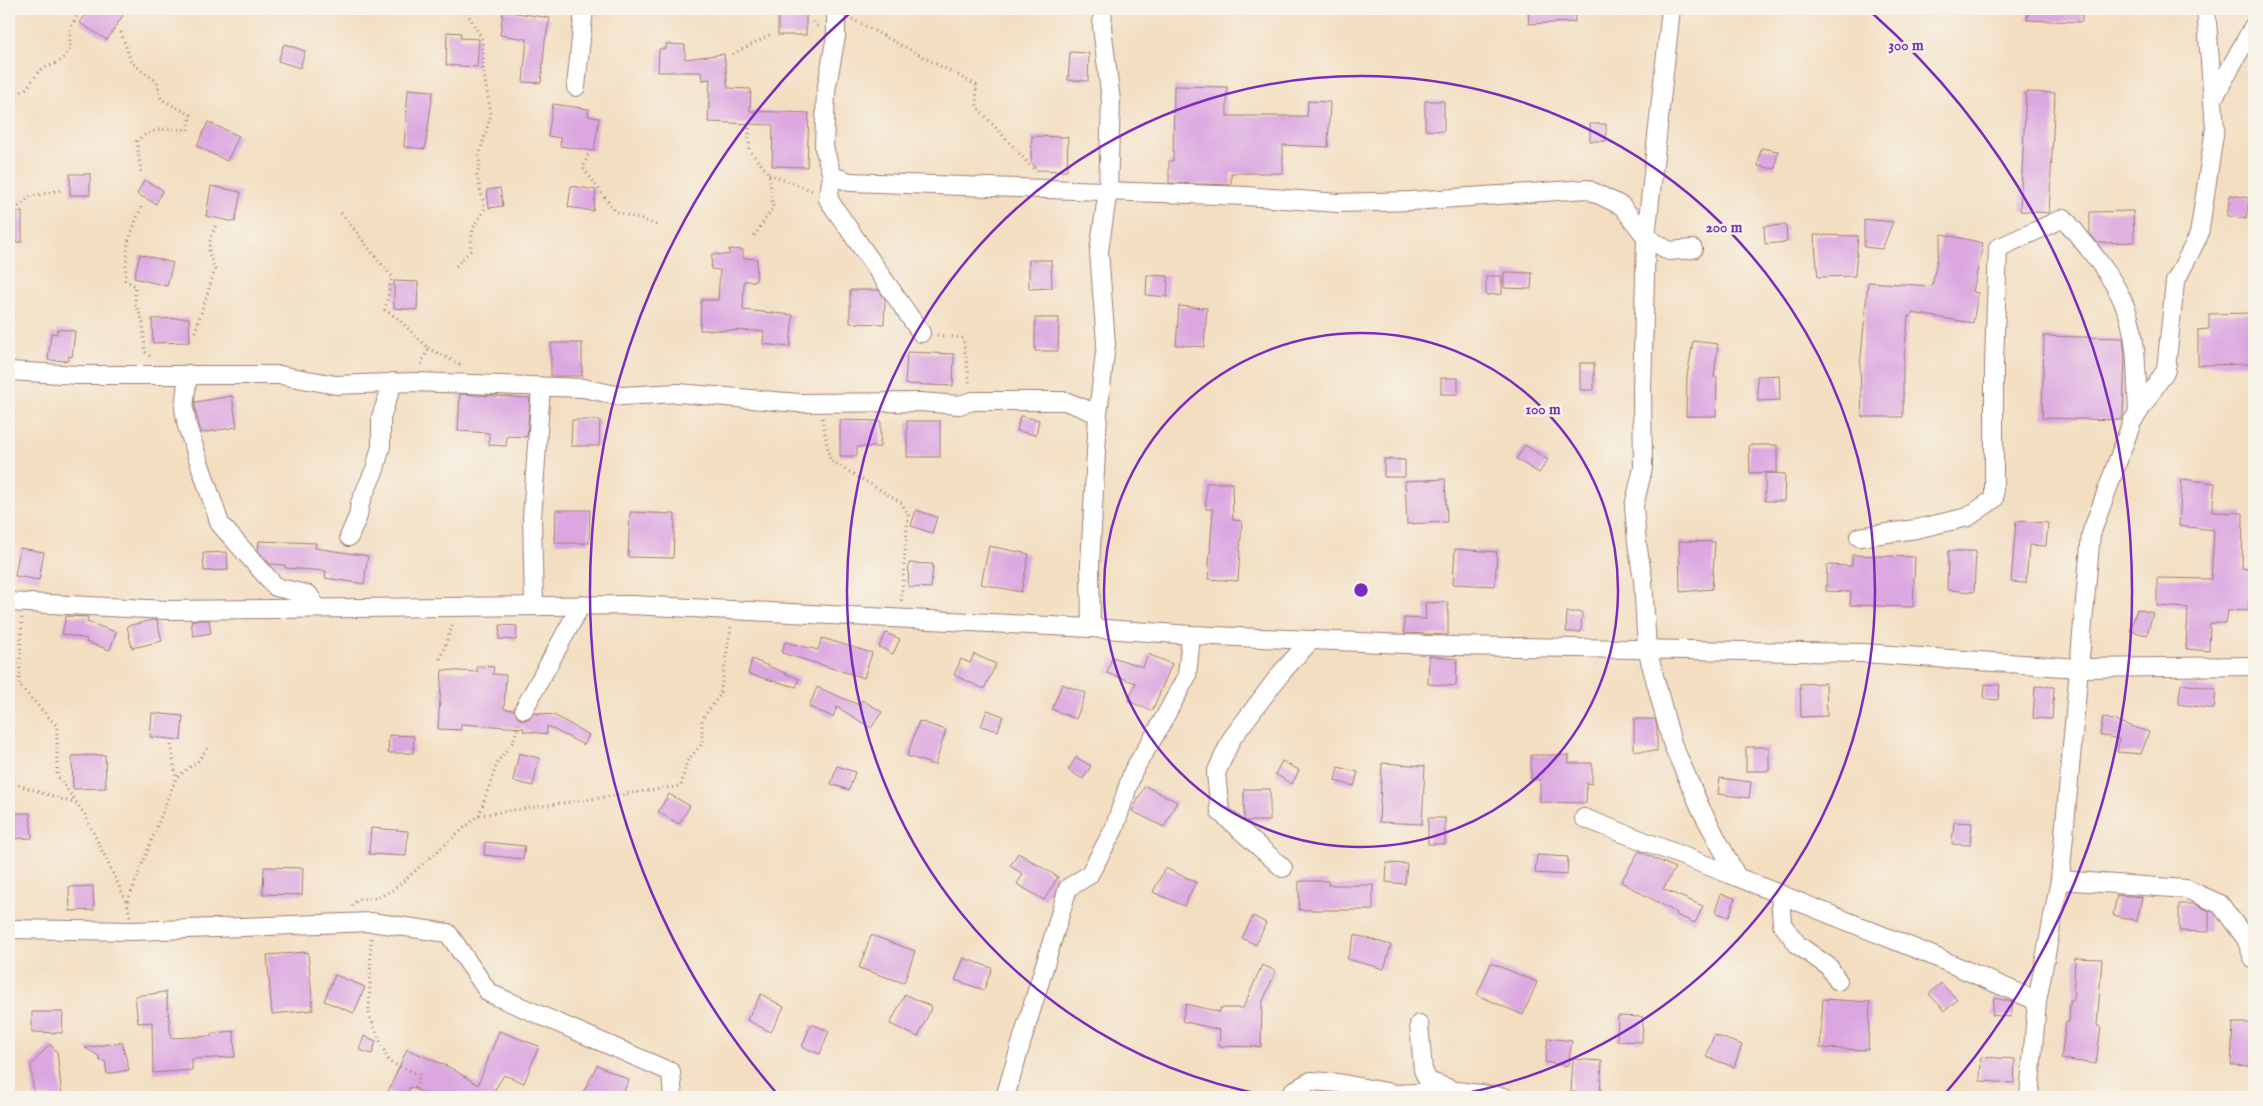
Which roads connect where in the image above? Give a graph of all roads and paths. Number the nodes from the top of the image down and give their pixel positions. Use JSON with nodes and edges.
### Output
{"nodes":[{"id":1,"x":81,"y":9,"type":"edge"},
{"id":2,"x":465,"y":9,"type":"edge"},
{"id":3,"x":584,"y":9,"type":"edge"},
{"id":4,"x":1104,"y":9,"type":"edge"},
{"id":5,"x":1671,"y":9,"type":"edge"},
{"id":6,"x":2206,"y":9,"type":"edge"},
{"id":7,"x":836,"y":14,"type":"edge"},
{"id":8,"x":2254,"y":25,"type":"edge"},
{"id":9,"x":121,"y":32,"type":"dead end"},
{"id":10,"x":770,"y":35,"type":"dead end"},
{"id":11,"x":733,"y":54,"type":"dead end"},
{"id":12,"x":576,"y":87,"type":"dead end"},
{"id":13,"x":2213,"y":99,"type":"junction"},
{"id":14,"x":9,"y":100,"type":"edge"},
{"id":15,"x":749,"y":128,"type":"dead end"},
{"id":16,"x":588,"y":155,"type":"dead end"},
{"id":17,"x":141,"y":174,"type":"dead end"},
{"id":18,"x":769,"y":174,"type":"junction"},
{"id":19,"x":832,"y":176,"type":"junction"},
{"id":20,"x":63,"y":190,"type":"dead end"},
{"id":21,"x":1051,"y":190,"type":"junction"},
{"id":22,"x":1108,"y":190,"type":"junction"},
{"id":23,"x":828,"y":199,"type":"junction"},
{"id":24,"x":141,"y":207,"type":"dead end"},
{"id":25,"x":9,"y":209,"type":"edge"},
{"id":26,"x":341,"y":213,"type":"dead end"},
{"id":27,"x":216,"y":225,"type":"dead end"},
{"id":28,"x":660,"y":226,"type":"dead end"},
{"id":29,"x":1646,"y":237,"type":"junction"},
{"id":30,"x":752,"y":239,"type":"dead end"},
{"id":31,"x":1693,"y":249,"type":"dead end"},
{"id":32,"x":456,"y":266,"type":"dead end"},
{"id":33,"x":195,"y":332,"type":"dead end"},
{"id":34,"x":921,"y":333,"type":"joint"},
{"id":35,"x":9,"y":371,"type":"edge"},
{"id":36,"x":170,"y":374,"type":"junction"},
{"id":37,"x":188,"y":374,"type":"junction"},
{"id":38,"x":393,"y":382,"type":"junction"},
{"id":39,"x":414,"y":382,"type":"junction"},
{"id":40,"x":542,"y":387,"type":"junction"},
{"id":41,"x":973,"y":401,"type":"junction"},
{"id":42,"x":819,"y":402,"type":"junction"},
{"id":43,"x":2138,"y":413,"type":"junction"},
{"id":44,"x":1098,"y":414,"type":"junction"},
{"id":45,"x":349,"y":537,"type":"dead end"},
{"id":46,"x":1859,"y":537,"type":"dead end"},
{"id":47,"x":16,"y":602,"type":"edge"},
{"id":48,"x":581,"y":605,"type":"junction"},
{"id":49,"x":534,"y":606,"type":"junction"},
{"id":50,"x":459,"y":607,"type":"junction"},
{"id":51,"x":317,"y":608,"type":"junction"},
{"id":52,"x":733,"y":611,"type":"junction"},
{"id":53,"x":900,"y":620,"type":"junction"},
{"id":54,"x":1091,"y":628,"type":"junction"},
{"id":55,"x":1191,"y":636,"type":"junction"},
{"id":56,"x":1311,"y":640,"type":"junction"},
{"id":57,"x":1647,"y":649,"type":"junction"},
{"id":58,"x":440,"y":659,"type":"dead end"},
{"id":59,"x":2254,"y":666,"type":"edge"},
{"id":60,"x":2078,"y":668,"type":"junction"},
{"id":61,"x":524,"y":709,"type":"joint"},
{"id":62,"x":171,"y":745,"type":"dead end"},
{"id":63,"x":208,"y":748,"type":"dead end"},
{"id":64,"x":176,"y":778,"type":"junction"},
{"id":65,"x":9,"y":782,"type":"edge"},
{"id":66,"x":76,"y":804,"type":"junction"},
{"id":67,"x":479,"y":815,"type":"junction"},
{"id":68,"x":1584,"y":818,"type":"dead end"},
{"id":69,"x":1283,"y":868,"type":"dead end"},
{"id":70,"x":1737,"y":877,"type":"junction"},
{"id":71,"x":2060,"y":880,"type":"junction"},
{"id":72,"x":1780,"y":894,"type":"junction"},
{"id":73,"x":127,"y":903,"type":"junction"},
{"id":74,"x":371,"y":922,"type":"junction"},
{"id":75,"x":335,"y":923,"type":"junction"},
{"id":76,"x":9,"y":929,"type":"edge"},
{"id":77,"x":134,"y":931,"type":"junction"},
{"id":78,"x":2254,"y":960,"type":"edge"},
{"id":79,"x":1838,"y":981,"type":"dead end"},
{"id":80,"x":2037,"y":1001,"type":"junction"},
{"id":81,"x":1418,"y":1024,"type":"dead end"},
{"id":82,"x":1456,"y":1091,"type":"junction"},
{"id":83,"x":412,"y":1097,"type":"edge"},
{"id":84,"x":673,"y":1097,"type":"edge"},
{"id":85,"x":1005,"y":1097,"type":"edge"},
{"id":86,"x":1289,"y":1097,"type":"edge"},
{"id":87,"x":1504,"y":1097,"type":"edge"},
{"id":88,"x":2029,"y":1097,"type":"edge"}],
"edges":[{"from":1,"to":14,"type":"path"},
{"from":2,"to":32,"type":"path"},
{"from":3,"to":12,"type":"street"},
{"from":4,"to":22,"type":"street"},
{"from":5,"to":29,"type":"street"},
{"from":6,"to":13,"type":"street"},
{"from":7,"to":19,"type":"street"},
{"from":7,"to":21,"type":"path"},
{"from":8,"to":13,"type":"street"},
{"from":9,"to":17,"type":"path"},
{"from":10,"to":11,"type":"path"},
{"from":13,"to":43,"type":"street"},
{"from":15,"to":18,"type":"path"},
{"from":16,"to":28,"type":"path"},
{"from":18,"to":23,"type":"path"},
{"from":18,"to":30,"type":"path"},
{"from":19,"to":21,"type":"street"},
{"from":19,"to":23,"type":"street"},
{"from":20,"to":25,"type":"path"},
{"from":21,"to":22,"type":"street"},
{"from":22,"to":29,"type":"street"},
{"from":22,"to":44,"type":"street"},
{"from":23,"to":34,"type":"street"},
{"from":24,"to":36,"type":"path"},
{"from":26,"to":39,"type":"path"},
{"from":27,"to":33,"type":"path"},
{"from":29,"to":31,"type":"street"},
{"from":29,"to":57,"type":"street"},
{"from":34,"to":41,"type":"path"},
{"from":35,"to":36,"type":"street"},
{"from":36,"to":37,"type":"street"},
{"from":37,"to":38,"type":"street"},
{"from":37,"to":51,"type":"street"},
{"from":38,"to":39,"type":"street"},
{"from":38,"to":45,"type":"street"},
{"from":39,"to":40,"type":"street"},
{"from":40,"to":42,"type":"street"},
{"from":40,"to":49,"type":"street"},
{"from":41,"to":42,"type":"street"},
{"from":41,"to":44,"type":"street"},
{"from":42,"to":53,"type":"path"},
{"from":43,"to":46,"type":"street"},
{"from":43,"to":60,"type":"street"},
{"from":44,"to":54,"type":"street"},
{"from":47,"to":51,"type":"street"},
{"from":47,"to":66,"type":"path"},
{"from":48,"to":49,"type":"street"},
{"from":48,"to":52,"type":"street"},
{"from":48,"to":61,"type":"street"},
{"from":49,"to":50,"type":"street"},
{"from":50,"to":51,"type":"street"},
{"from":50,"to":58,"type":"path"},
{"from":52,"to":53,"type":"street"},
{"from":52,"to":67,"type":"path"},
{"from":53,"to":54,"type":"street"},
{"from":54,"to":55,"type":"street"},
{"from":55,"to":56,"type":"street"},
{"from":55,"to":85,"type":"street"},
{"from":56,"to":57,"type":"street"},
{"from":56,"to":69,"type":"street"},
{"from":57,"to":60,"type":"street"},
{"from":57,"to":70,"type":"street"},
{"from":59,"to":60,"type":"street"},
{"from":60,"to":71,"type":"street"},
{"from":61,"to":67,"type":"path"},
{"from":62,"to":64,"type":"path"},
{"from":63,"to":64,"type":"path"},
{"from":64,"to":73,"type":"path"},
{"from":65,"to":66,"type":"path"},
{"from":66,"to":73,"type":"path"},
{"from":67,"to":75,"type":"path"},
{"from":68,"to":70,"type":"street"},
{"from":70,"to":72,"type":"street"},
{"from":71,"to":78,"type":"street"},
{"from":71,"to":80,"type":"street"},
{"from":72,"to":79,"type":"street"},
{"from":72,"to":80,"type":"street"},
{"from":73,"to":77,"type":"path"},
{"from":74,"to":75,"type":"street"},
{"from":74,"to":83,"type":"path"},
{"from":74,"to":84,"type":"street"},
{"from":75,"to":77,"type":"street"},
{"from":76,"to":77,"type":"street"},
{"from":80,"to":88,"type":"street"},
{"from":81,"to":82,"type":"street"},
{"from":82,"to":86,"type":"street"},
{"from":82,"to":87,"type":"street"}]}
